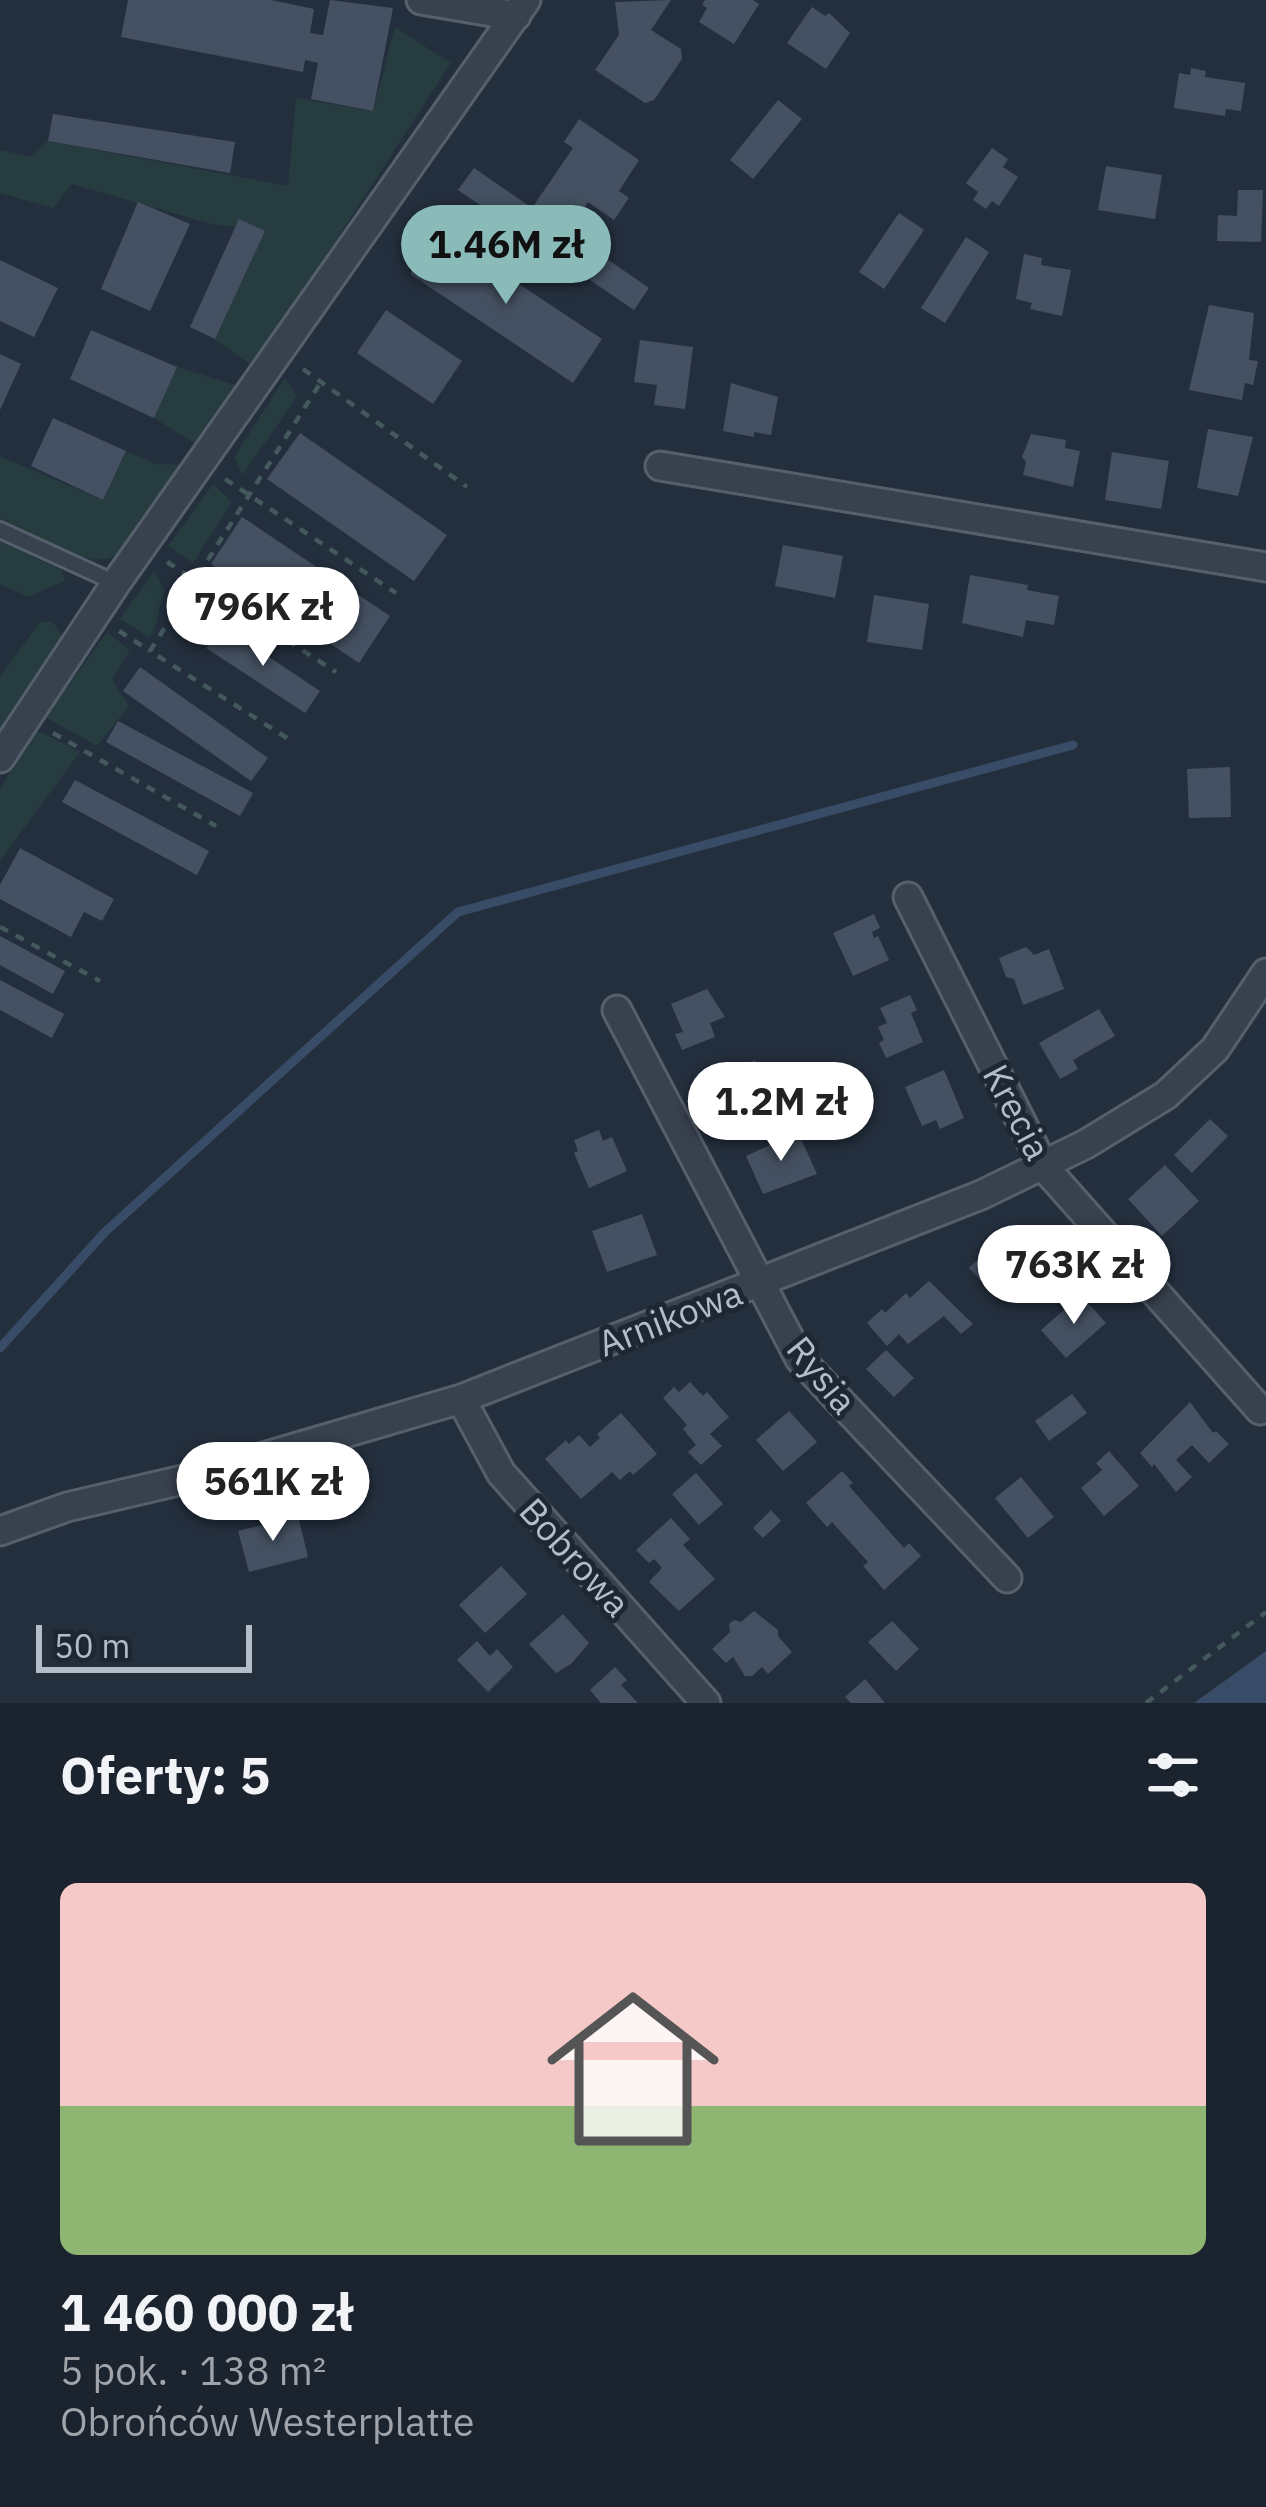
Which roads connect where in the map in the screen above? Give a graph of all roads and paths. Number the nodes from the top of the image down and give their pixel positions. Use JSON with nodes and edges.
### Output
{"nodes":[{"id":1,"x":421,"y":0,"type":"edge"},
{"id":2,"x":521,"y":8,"type":"edge"},
{"id":3,"x":278,"y":352,"type":"junction"},
{"id":4,"x":321,"y":382,"type":"junction"},
{"id":5,"x":200,"y":463,"type":"junction"},
{"id":6,"x":660,"y":466,"type":"dead end"},
{"id":7,"x":466,"y":487,"type":"dead end"},
{"id":8,"x":249,"y":495,"type":"junction"},
{"id":9,"x":0,"y":530,"type":"edge"},
{"id":10,"x":142,"y":545,"type":"junction"},
{"id":11,"x":1266,"y":567,"type":"edge"},
{"id":12,"x":195,"y":580,"type":"junction"},
{"id":13,"x":116,"y":583,"type":"junction"},
{"id":14,"x":396,"y":593,"type":"dead end"},
{"id":15,"x":94,"y":615,"type":"junction"},
{"id":16,"x":149,"y":651,"type":"junction"},
{"id":17,"x":336,"y":672,"type":"dead end"},
{"id":18,"x":27,"y":718,"type":"junction"},
{"id":19,"x":287,"y":738,"type":"dead end"},
{"id":20,"x":0,"y":758,"type":"edge"},
{"id":21,"x":216,"y":826,"type":"dead end"},
{"id":22,"x":908,"y":897,"type":"dead end"},
{"id":23,"x":0,"y":927,"type":"edge"},
{"id":24,"x":1266,"y":973,"type":"edge"},
{"id":25,"x":100,"y":980,"type":"dead end"},
{"id":26,"x":617,"y":1010,"type":"dead end"},
{"id":27,"x":1044,"y":1167,"type":"junction"},
{"id":28,"x":760,"y":1284,"type":"junction"},
{"id":29,"x":461,"y":1399,"type":"junction"},
{"id":30,"x":1260,"y":1410,"type":"dead end"},
{"id":31,"x":0,"y":1531,"type":"edge"},
{"id":32,"x":1007,"y":1578,"type":"dead end"},
{"id":33,"x":1266,"y":1612,"type":"edge"},
{"id":34,"x":706,"y":1703,"type":"edge"},
{"id":35,"x":1146,"y":1703,"type":"edge"}],
"edges":[{"from":1,"to":2,"type":"street"},
{"from":2,"to":3,"type":"street"},
{"from":3,"to":4,"type":"path"},
{"from":3,"to":5,"type":"street"},
{"from":4,"to":7,"type":"path"},
{"from":4,"to":8,"type":"path"},
{"from":5,"to":8,"type":"path"},
{"from":5,"to":10,"type":"street"},
{"from":6,"to":11,"type":"street"},
{"from":8,"to":12,"type":"path"},
{"from":8,"to":14,"type":"path"},
{"from":9,"to":13,"type":"lane"},
{"from":10,"to":12,"type":"path"},
{"from":10,"to":13,"type":"street"},
{"from":12,"to":16,"type":"path"},
{"from":12,"to":17,"type":"path"},
{"from":13,"to":15,"type":"street"},
{"from":15,"to":16,"type":"path"},
{"from":15,"to":18,"type":"street"},
{"from":16,"to":19,"type":"path"},
{"from":18,"to":20,"type":"street"},
{"from":18,"to":21,"type":"path"},
{"from":22,"to":27,"type":"street","name":"Krecia"},
{"from":23,"to":25,"type":"path"},
{"from":24,"to":27,"type":"street","name":"Arnikowa"},
{"from":26,"to":28,"type":"street","name":"Rysia"},
{"from":27,"to":28,"type":"street","name":"Arnikowa"},
{"from":27,"to":30,"type":"street","name":"Krecia"},
{"from":28,"to":29,"type":"street","name":"Arnikowa"},
{"from":28,"to":32,"type":"street","name":"Rysia"},
{"from":29,"to":31,"type":"street","name":"Arnikowa"},
{"from":29,"to":34,"type":"street","name":"Bobrowa"},
{"from":33,"to":35,"type":"path"}]}
